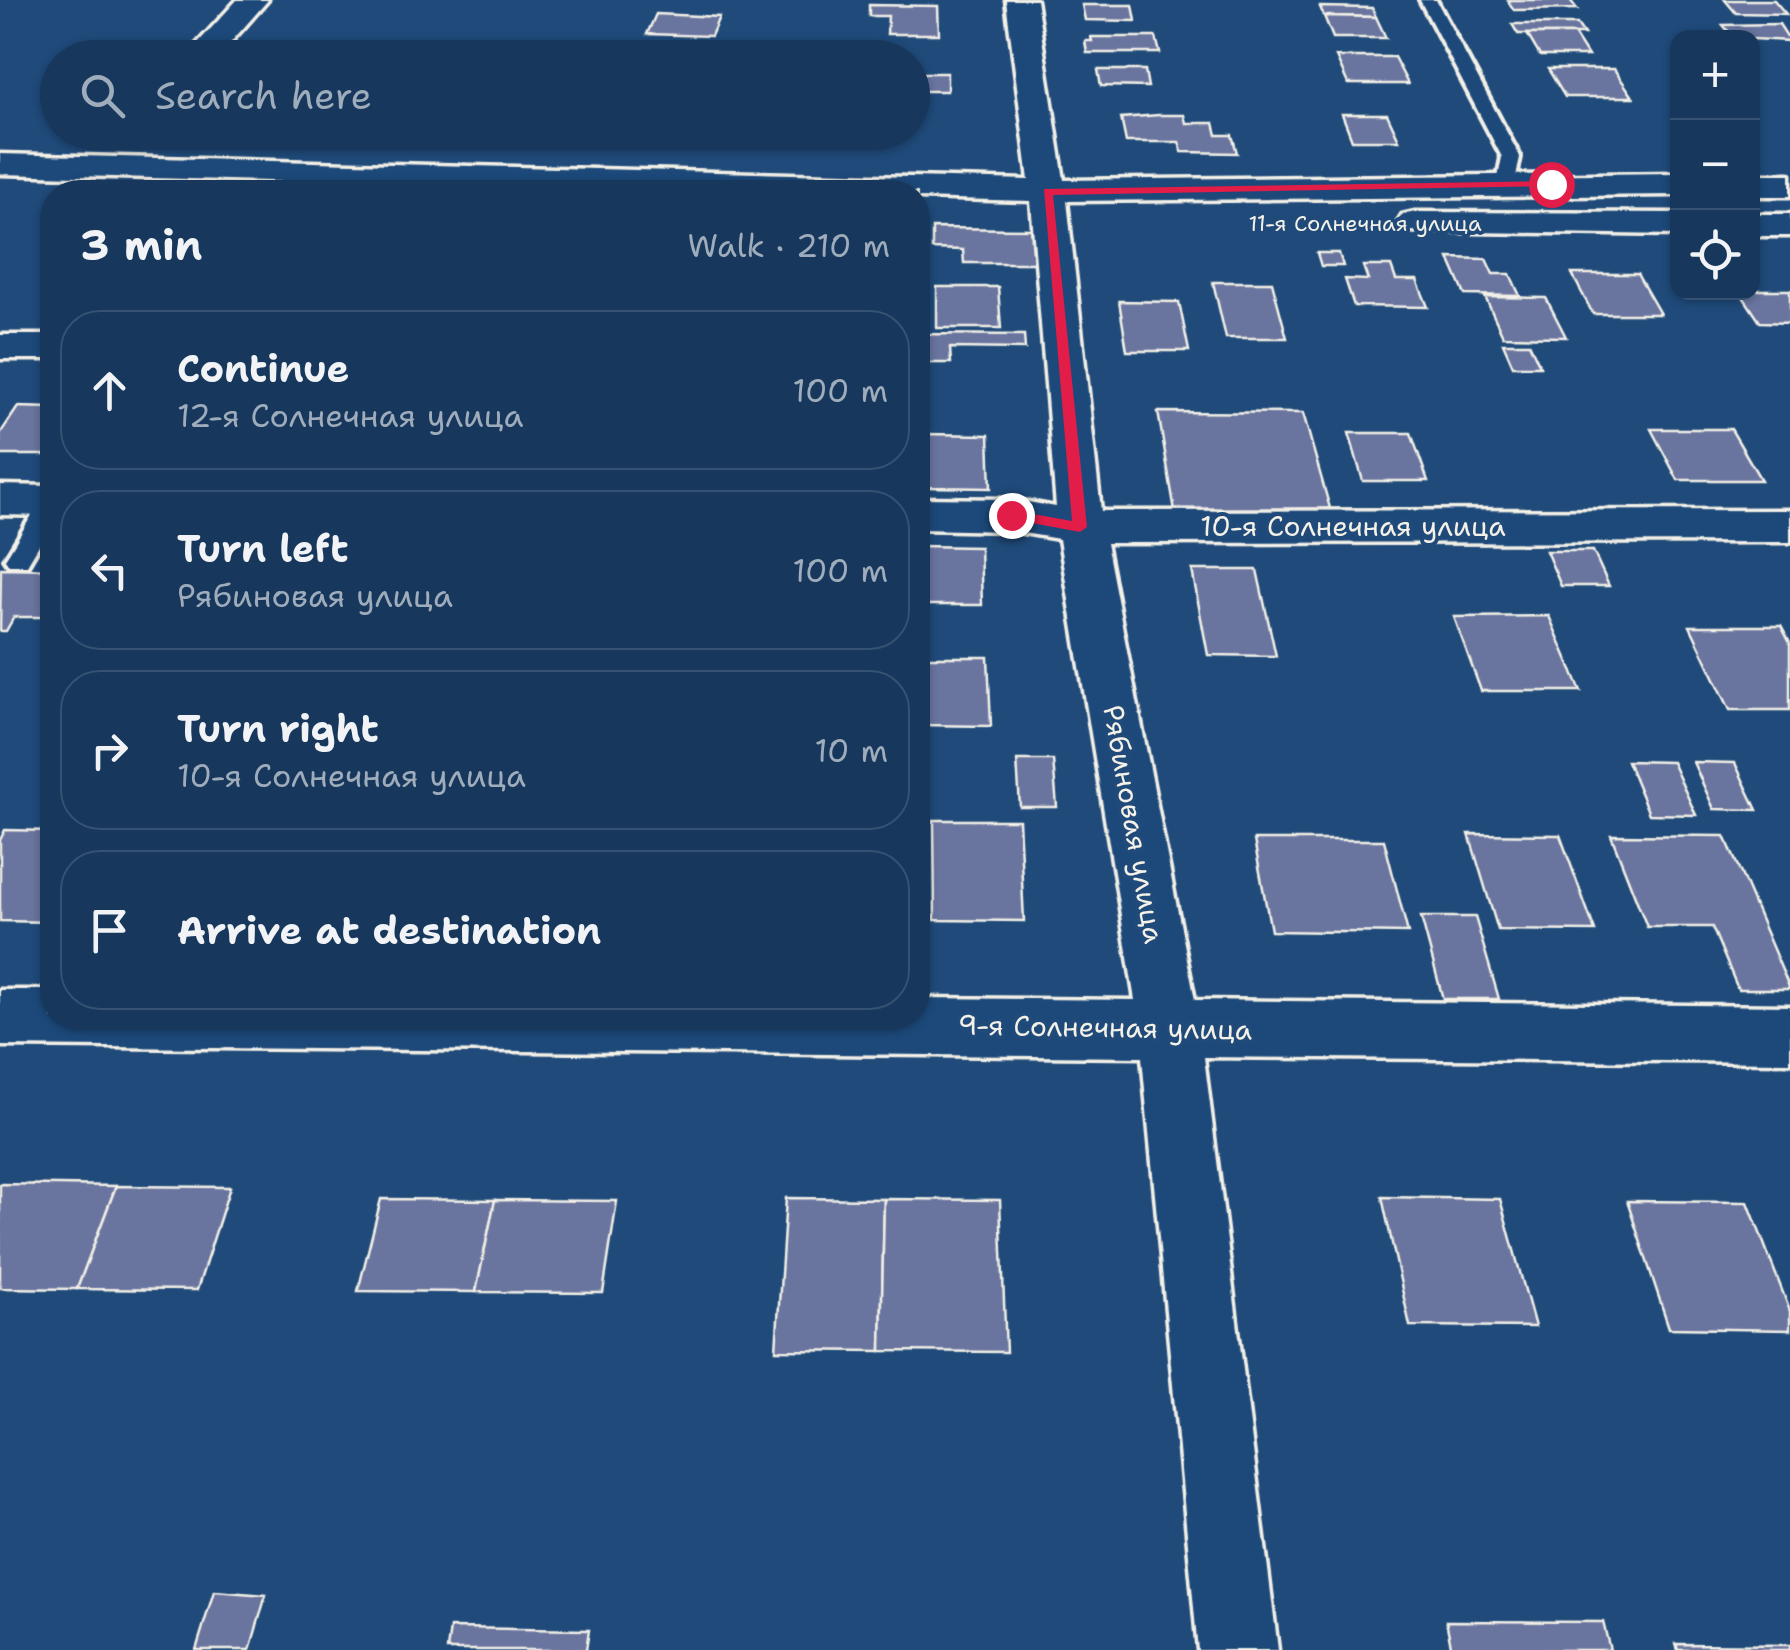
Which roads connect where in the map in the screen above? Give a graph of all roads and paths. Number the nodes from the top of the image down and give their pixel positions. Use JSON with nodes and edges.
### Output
{"nodes":[{"id":1,"x":253,"y":0,"type":"edge"},
{"id":2,"x":1022,"y":0,"type":"edge"},
{"id":3,"x":1428,"y":0,"type":"edge"},
{"id":4,"x":216,"y":40,"type":"edge"},
{"id":5,"x":112,"y":150,"type":"edge"},
{"id":6,"x":0,"y":164,"type":"edge"},
{"id":7,"x":97,"y":166,"type":"junction"},
{"id":8,"x":422,"y":180,"type":"edge"},
{"id":9,"x":1507,"y":183,"type":"junction"},
{"id":10,"x":1670,"y":184,"type":"edge"},
{"id":11,"x":1760,"y":185,"type":"edge"},
{"id":12,"x":1790,"y":185,"type":"edge"},
{"id":13,"x":930,"y":202,"type":"edge"},
{"id":14,"x":1050,"y":207,"type":"junction"},
{"id":15,"x":1326,"y":223,"type":"dead end"},
{"id":16,"x":1384,"y":223,"type":"dead end"},
{"id":17,"x":1670,"y":224,"type":"edge"},
{"id":18,"x":1760,"y":225,"type":"edge"},
{"id":19,"x":1790,"y":225,"type":"edge"},
{"id":20,"x":0,"y":348,"type":"edge"},
{"id":21,"x":40,"y":348,"type":"edge"},
{"id":22,"x":0,"y":500,"type":"edge"},
{"id":23,"x":40,"y":502,"type":"edge"},
{"id":24,"x":930,"y":514,"type":"edge"},
{"id":25,"x":40,"y":522,"type":"edge"},
{"id":26,"x":1790,"y":526,"type":"edge"},
{"id":27,"x":1080,"y":527,"type":"junction"},
{"id":28,"x":18,"y":560,"type":"dead end"},
{"id":29,"x":0,"y":1018,"type":"edge"},
{"id":30,"x":40,"y":1018,"type":"edge"},
{"id":31,"x":930,"y":1025,"type":"edge"},
{"id":32,"x":1170,"y":1027,"type":"junction"},
{"id":33,"x":1790,"y":1034,"type":"edge"},
{"id":34,"x":1238,"y":1650,"type":"edge"}],
"edges":[{"from":1,"to":4,"type":"street"},
{"from":2,"to":14,"type":"street","name":"Рябиновая улица"},
{"from":3,"to":9,"type":"lane"},
{"from":5,"to":7,"type":"street"},
{"from":6,"to":7,"type":"street"},
{"from":7,"to":8,"type":"street"},
{"from":9,"to":10,"type":"street"},
{"from":9,"to":14,"type":"street"},
{"from":11,"to":12,"type":"street"},
{"from":13,"to":14,"type":"street"},
{"from":14,"to":15,"type":"street","name":"11-я Солнечная улица"},
{"from":14,"to":27,"type":"street","name":"Рябиновая улица"},
{"from":16,"to":17,"type":"street","name":"11-я Солнечная улица"},
{"from":18,"to":19,"type":"street"},
{"from":20,"to":21,"type":"street"},
{"from":22,"to":23,"type":"street"},
{"from":24,"to":27,"type":"street","name":"10-я Солнечная улица"},
{"from":25,"to":28,"type":"lane"},
{"from":26,"to":27,"type":"street","name":"10-я Солнечная улица"},
{"from":27,"to":32,"type":"street","name":"Рябиновая улица"},
{"from":29,"to":30,"type":"street","name":"9-я Солнечная улица"},
{"from":31,"to":32,"type":"street","name":"9-я Солнечная улица"},
{"from":32,"to":33,"type":"street","name":"9-я Солнечная улица"},
{"from":32,"to":34,"type":"street","name":"Рябиновая улица"}]}
